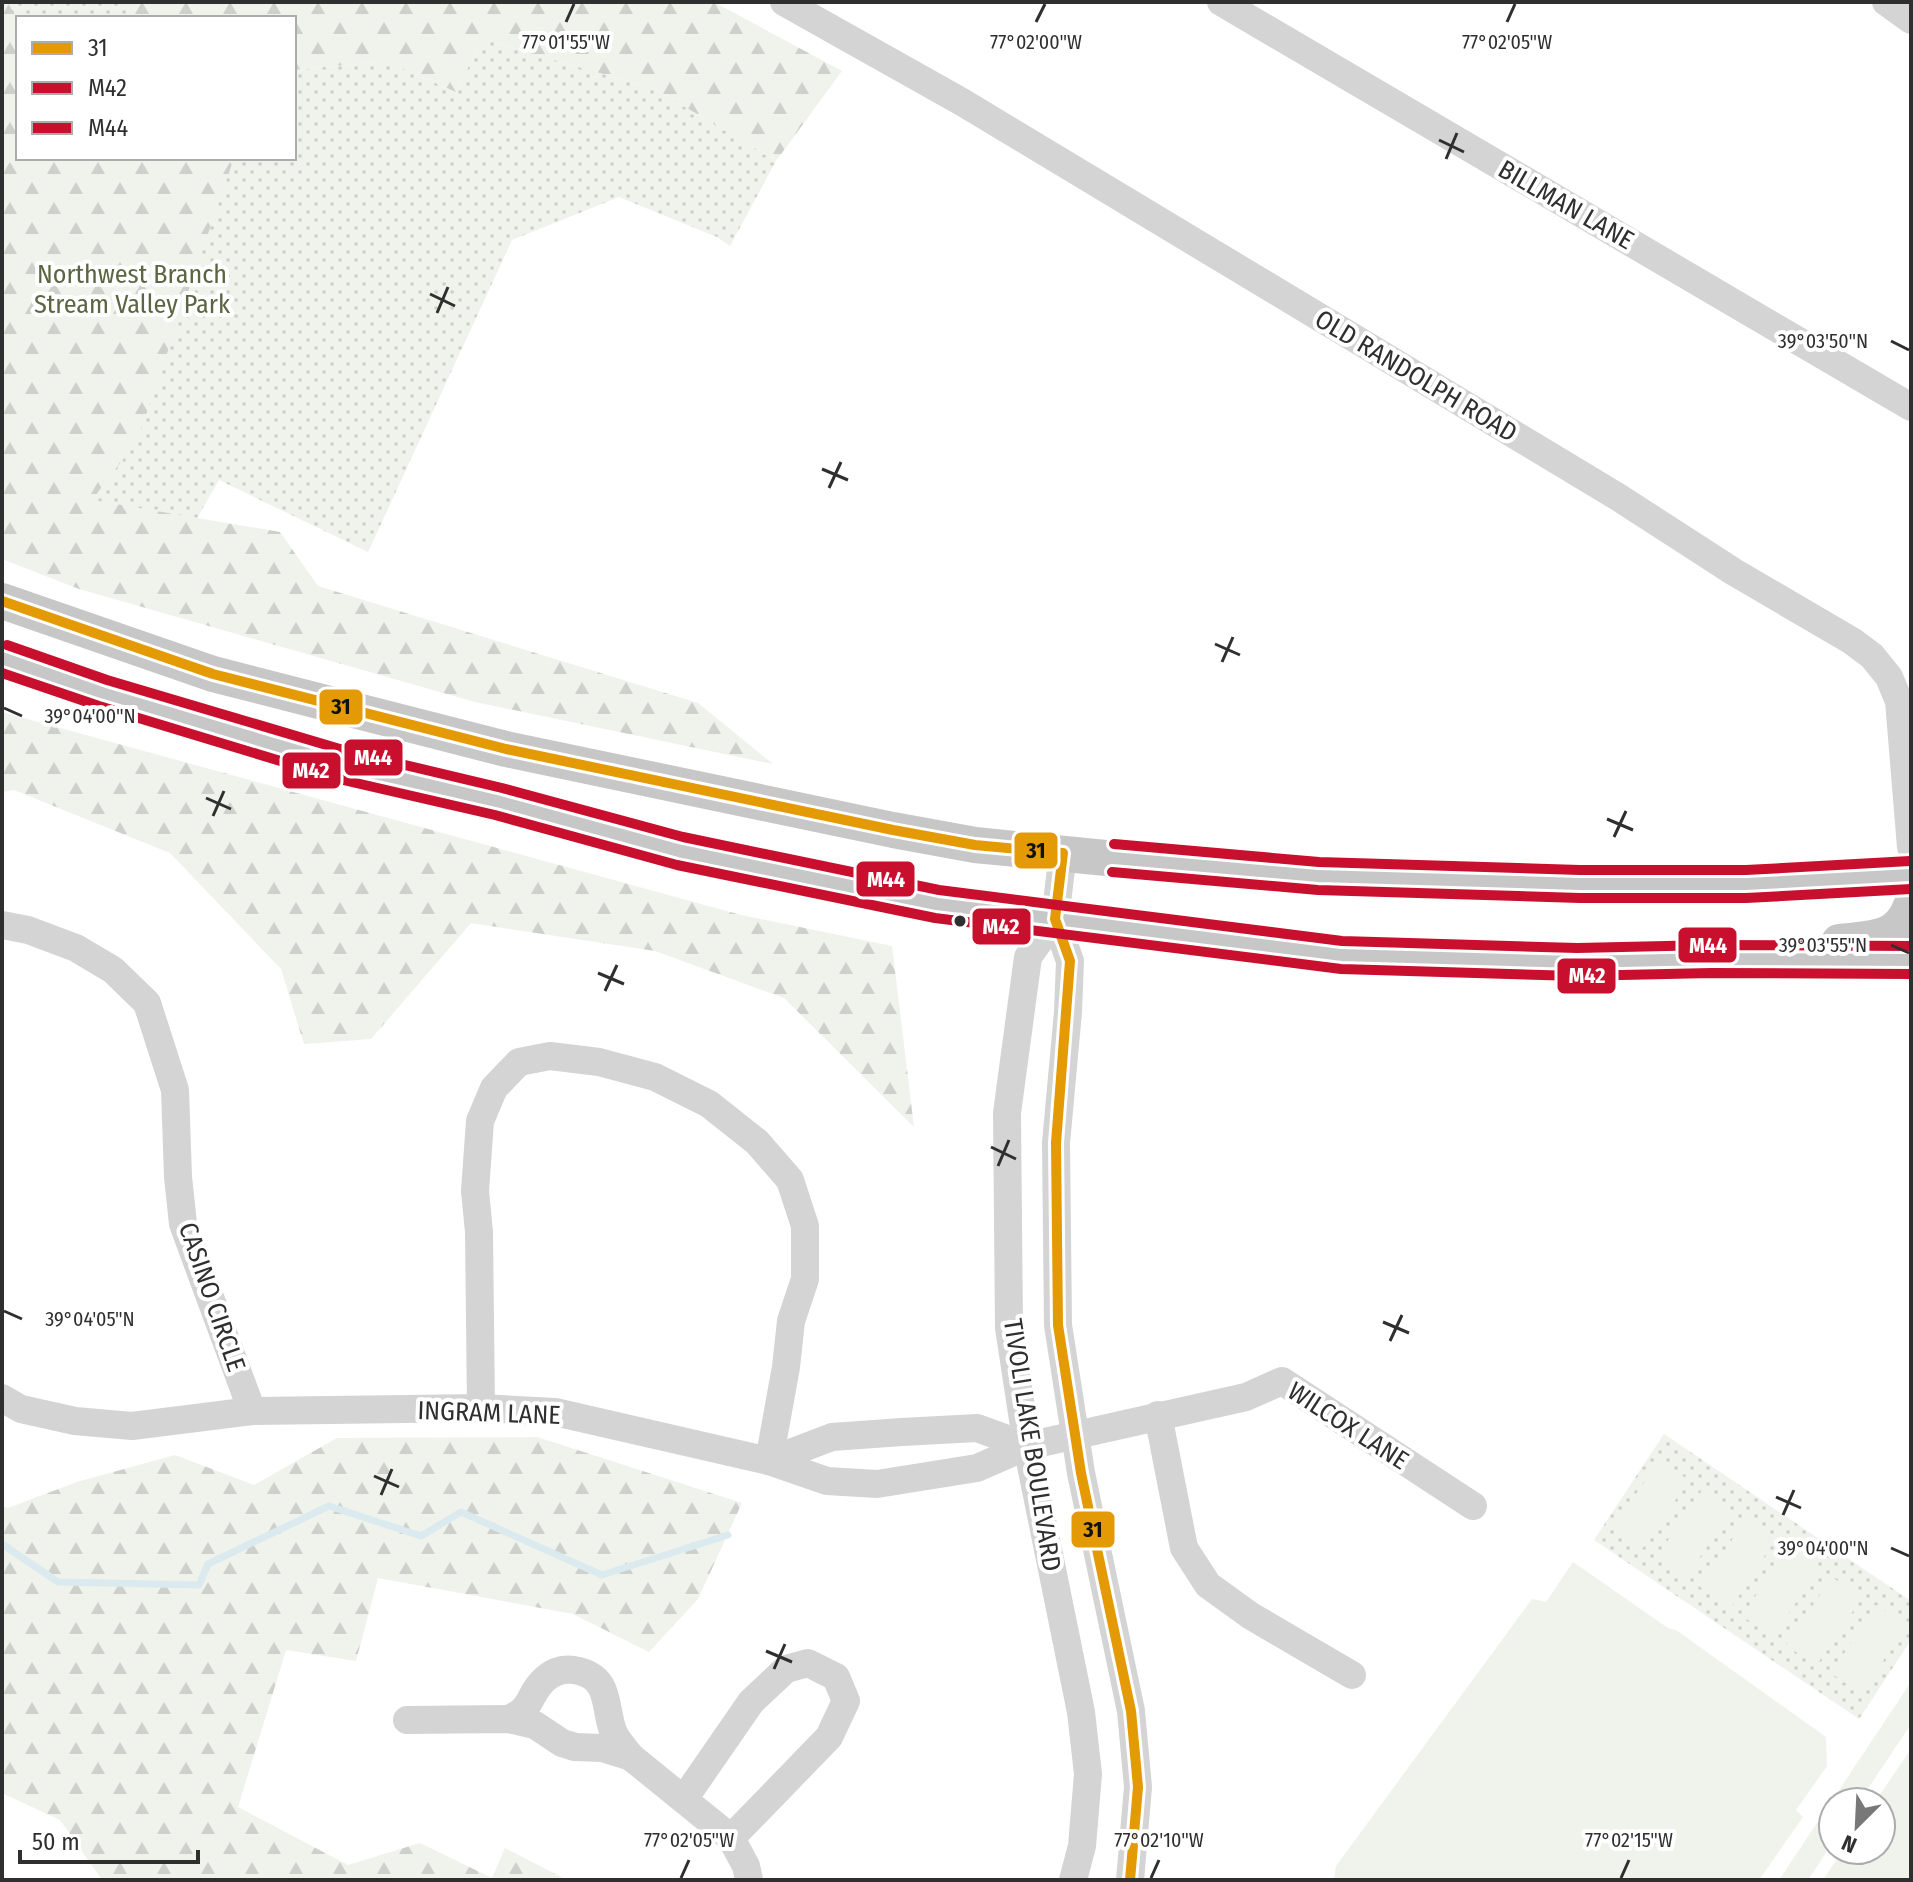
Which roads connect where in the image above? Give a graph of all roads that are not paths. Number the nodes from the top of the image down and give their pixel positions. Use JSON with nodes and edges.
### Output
{"nodes":[{"id":1,"x":784,"y":2,"type":"edge"},
{"id":2,"x":1221,"y":2,"type":"edge"},
{"id":3,"x":1886,"y":2,"type":"edge"},
{"id":4,"x":1911,"y":20,"type":"edge"},
{"id":5,"x":1911,"y":407,"type":"edge"},
{"id":6,"x":2,"y":601,"type":"edge"},
{"id":7,"x":2,"y":658,"type":"edge"},
{"id":8,"x":1911,"y":847,"type":"edge"},
{"id":9,"x":1063,"y":853,"type":"junction"},
{"id":10,"x":1911,"y":875,"type":"edge"},
{"id":11,"x":1911,"y":906,"type":"edge"},
{"id":12,"x":1055,"y":919,"type":"junction"},
{"id":13,"x":2,"y":925,"type":"edge"},
{"id":14,"x":1910,"y":958,"type":"edge"},
{"id":15,"x":1711,"y":959,"type":"junction"},
{"id":16,"x":2,"y":1398,"type":"edge"},
{"id":17,"x":481,"y":1408,"type":"junction"},
{"id":18,"x":252,"y":1411,"type":"junction"},
{"id":19,"x":1158,"y":1415,"type":"junction"},
{"id":20,"x":1075,"y":1435,"type":"junction"},
{"id":21,"x":1027,"y":1446,"type":"junction"},
{"id":22,"x":769,"y":1461,"type":"junction"},
{"id":23,"x":1473,"y":1506,"type":"dead end"},
{"id":24,"x":1352,"y":1675,"type":"dead end"},
{"id":25,"x":508,"y":1719,"type":"junction"},
{"id":26,"x":407,"y":1720,"type":"dead end"},
{"id":27,"x":631,"y":1757,"type":"junction"},
{"id":28,"x":684,"y":1799,"type":"junction"},
{"id":29,"x":731,"y":1838,"type":"junction"},
{"id":30,"x":749,"y":1880,"type":"edge"},
{"id":31,"x":1073,"y":1880,"type":"edge"},
{"id":32,"x":1130,"y":1880,"type":"edge"}],
"edges":[{"from":1,"to":8,"type":"street","name":"OLD RANDOLPH ROAD"},
{"from":2,"to":5,"type":"street","name":"BILLMAN LANE"},
{"from":3,"to":4,"type":"street"},
{"from":6,"to":9,"type":"main road"},
{"from":7,"to":12,"type":"main road"},
{"from":9,"to":10,"type":"main road"},
{"from":9,"to":12,"type":"street","name":"TIVOLI LAKE BOULEVARD"},
{"from":11,"to":15,"type":"main road"},
{"from":12,"to":15,"type":"main road"},
{"from":12,"to":20,"type":"street","name":"TIVOLI LAKE BOULEVARD"},
{"from":12,"to":21,"type":"street","name":"TIVOLI LAKE BOULEVARD"},
{"from":13,"to":18,"type":"street","name":"CASINO CIRCLE"},
{"from":14,"to":15,"type":"main road"},
{"from":16,"to":18,"type":"street","name":"CASINO CIRCLE"},
{"from":17,"to":18,"type":"street","name":"INGRAM LANE"},
{"from":17,"to":22,"type":"street","name":"INGRAM LANE"},
{"from":17,"to":22,"type":"street"},
{"from":19,"to":20,"type":"street","name":"WILCOX LANE"},
{"from":19,"to":23,"type":"street","name":"WILCOX LANE"},
{"from":19,"to":24,"type":"street"},
{"from":20,"to":21,"type":"street","name":"INGRAM LANE"},
{"from":20,"to":32,"type":"street","name":"TIVOLI LAKE BOULEVARD"},
{"from":21,"to":22,"type":"street"},
{"from":21,"to":22,"type":"street","name":"INGRAM LANE"},
{"from":21,"to":31,"type":"street","name":"TIVOLI LAKE BOULEVARD"},
{"from":25,"to":26,"type":"street"},
{"from":25,"to":27,"type":"street"},
{"from":25,"to":27,"type":"street"},
{"from":27,"to":28,"type":"street"},
{"from":28,"to":29,"type":"street"},
{"from":28,"to":29,"type":"street"},
{"from":29,"to":30,"type":"street"}]}
